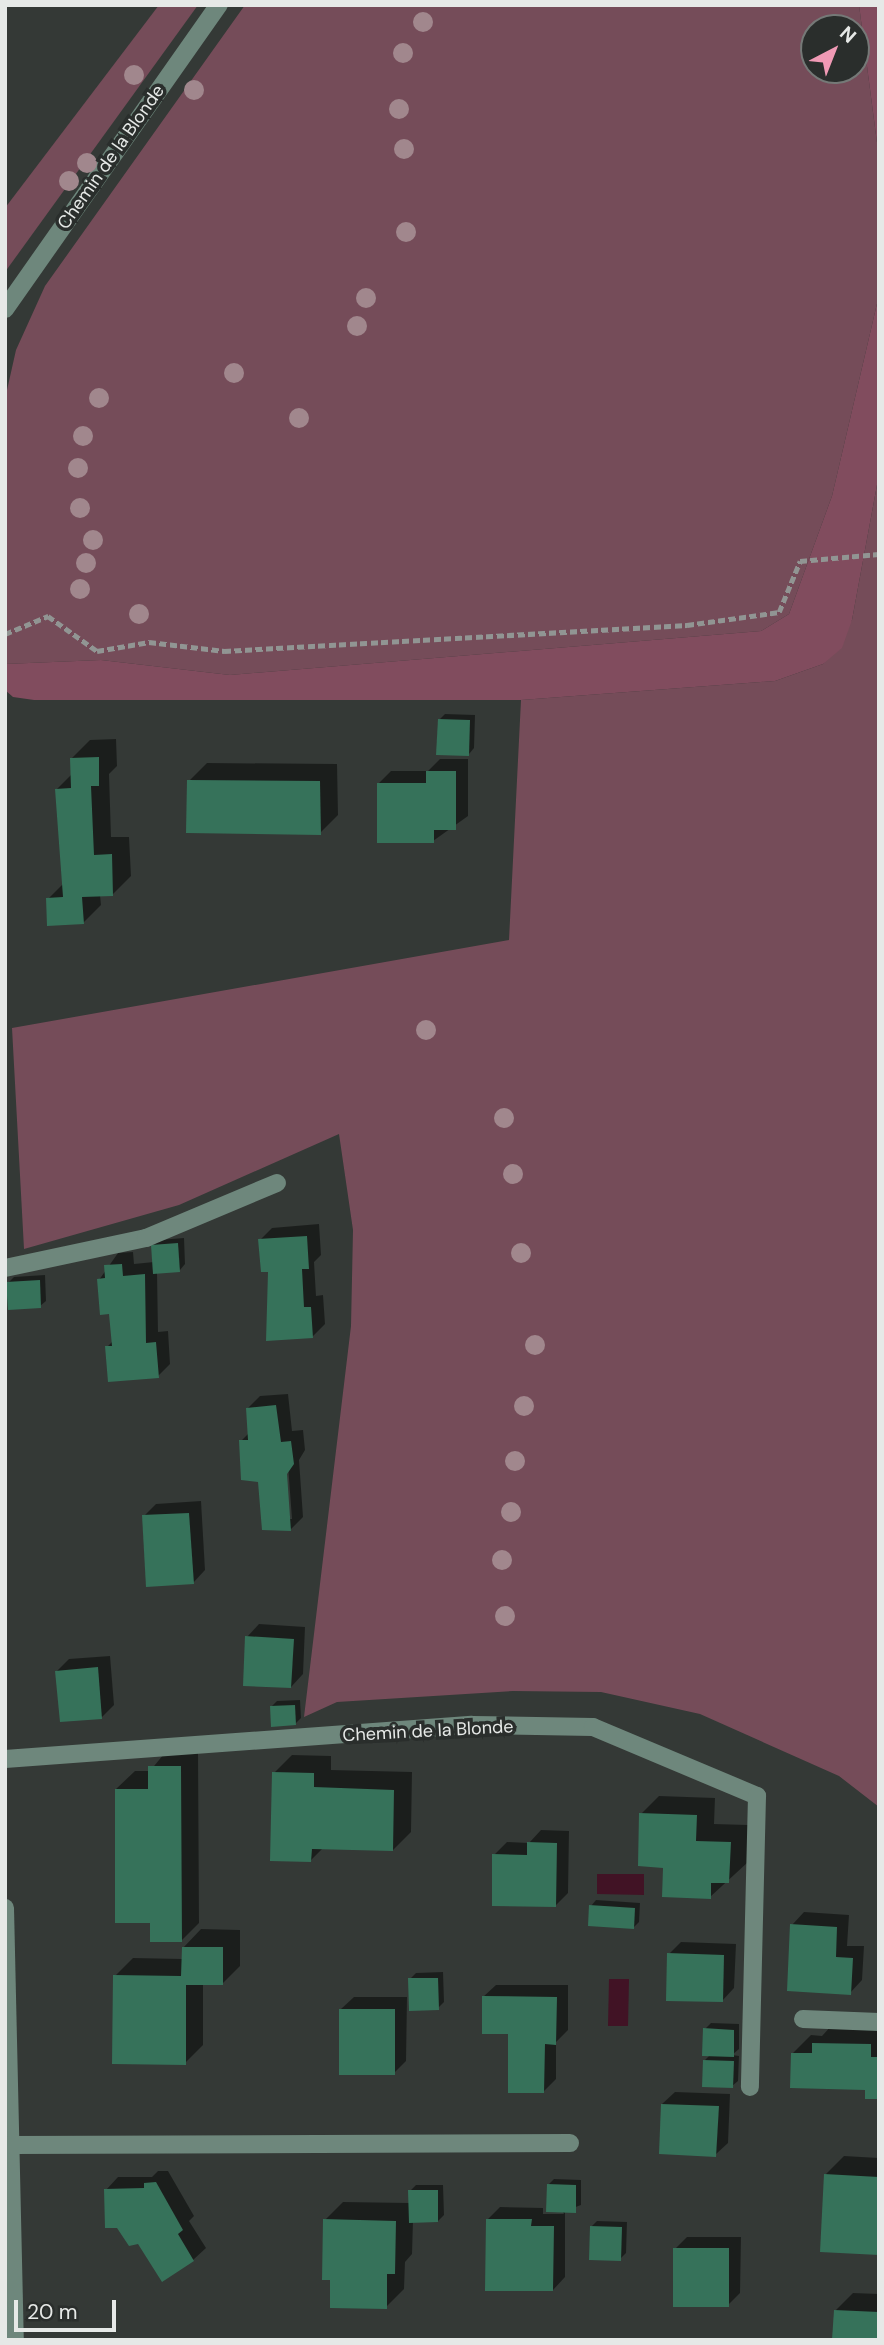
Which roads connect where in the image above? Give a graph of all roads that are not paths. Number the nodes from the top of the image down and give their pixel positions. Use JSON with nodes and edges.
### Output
{"nodes":[{"id":1,"x":219,"y":5,"type":"edge"},
{"id":2,"x":5,"y":309,"type":"edge"},
{"id":3,"x":276,"y":1183,"type":"dead end"},
{"id":4,"x":5,"y":1268,"type":"edge"},
{"id":5,"x":5,"y":1759,"type":"edge"},
{"id":6,"x":5,"y":1908,"type":"edge"},
{"id":7,"x":803,"y":2019,"type":"dead end"},
{"id":8,"x":879,"y":2022,"type":"edge"},
{"id":9,"x":6,"y":2059,"type":"edge"},
{"id":10,"x":750,"y":2087,"type":"dead end"},
{"id":11,"x":570,"y":2143,"type":"dead end"},
{"id":12,"x":10,"y":2145,"type":"junction"},
{"id":13,"x":15,"y":2340,"type":"edge"}],
"edges":[{"from":1,"to":2,"type":"street","name":"Chemin de la Blonde"},
{"from":3,"to":4,"type":"street"},
{"from":5,"to":10,"type":"street","name":"Chemin de la Blonde"},
{"from":6,"to":9,"type":"street"},
{"from":7,"to":8,"type":"street"},
{"from":9,"to":12,"type":"street"},
{"from":11,"to":12,"type":"street"},
{"from":12,"to":13,"type":"street"}]}
